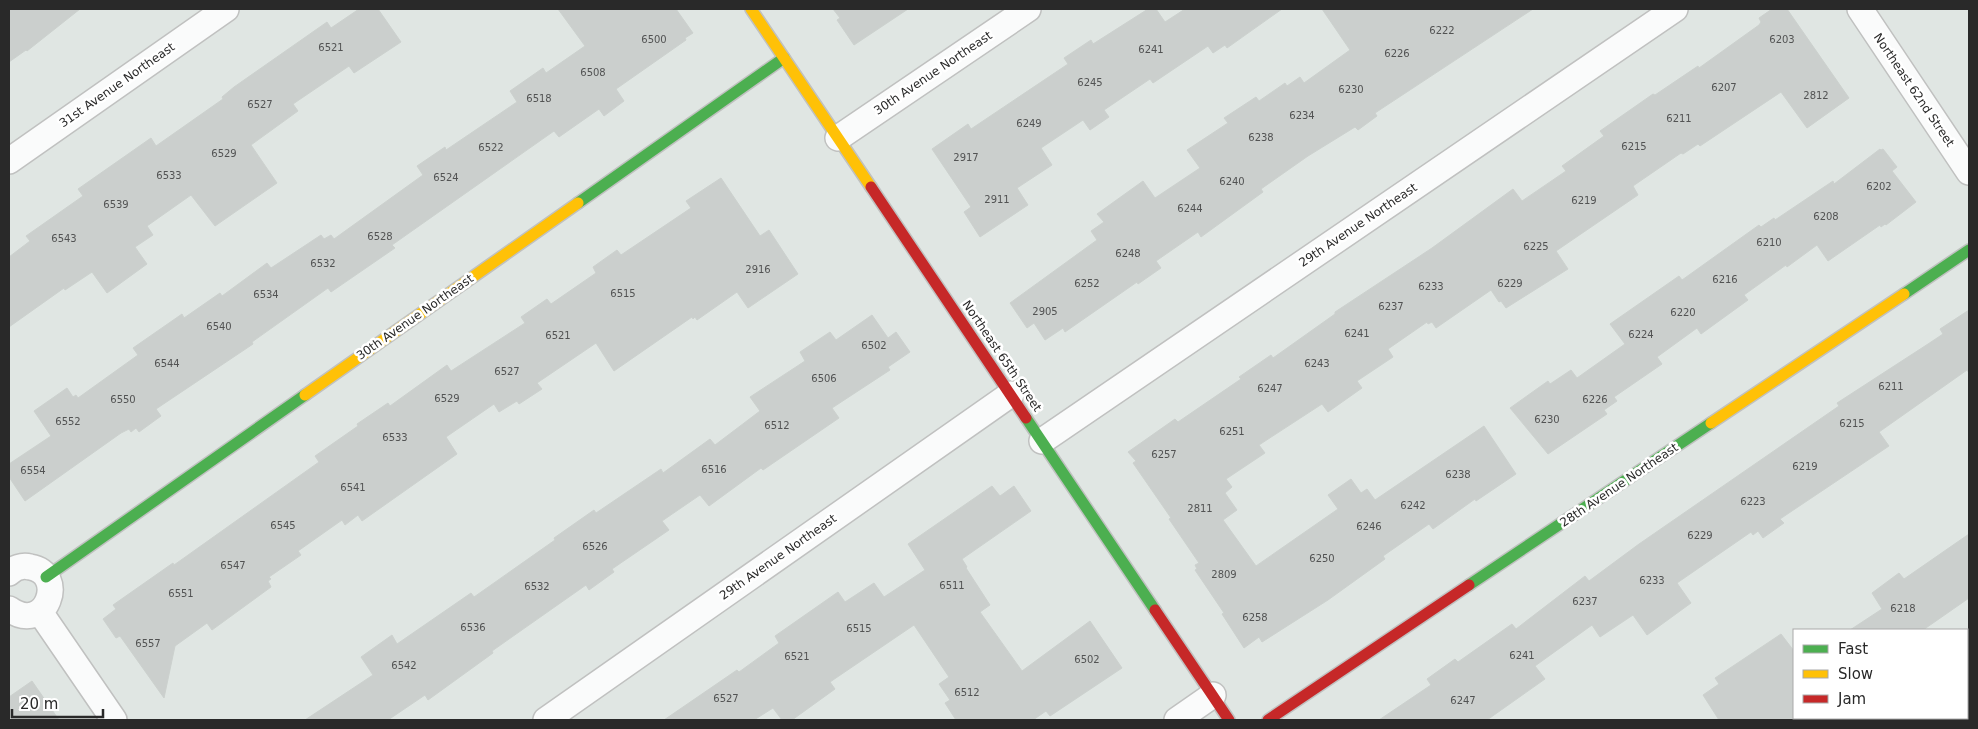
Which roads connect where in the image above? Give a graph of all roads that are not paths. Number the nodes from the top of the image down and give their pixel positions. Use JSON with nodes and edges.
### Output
{"nodes":[{"id":1,"x":226,"y":9,"type":"edge"},
{"id":2,"x":750,"y":9,"type":"edge"},
{"id":3,"x":1028,"y":9,"type":"edge"},
{"id":4,"x":1675,"y":9,"type":"edge"},
{"id":5,"x":1860,"y":9,"type":"edge"},
{"id":6,"x":784,"y":58,"type":"junction"},
{"id":7,"x":838,"y":138,"type":"junction"},
{"id":8,"x":9,"y":160,"type":"edge"},
{"id":9,"x":1969,"y":172,"type":"edge"},
{"id":10,"x":1969,"y":250,"type":"edge"},
{"id":11,"x":1011,"y":394,"type":"junction"},
{"id":12,"x":1042,"y":441,"type":"junction"},
{"id":13,"x":10,"y":569,"type":"edge"},
{"id":14,"x":46,"y":577,"type":"junction"},
{"id":15,"x":9,"y":609,"type":"edge"},
{"id":16,"x":40,"y":612,"type":"junction"},
{"id":17,"x":1213,"y":695,"type":"junction"},
{"id":18,"x":114,"y":720,"type":"edge"},
{"id":19,"x":546,"y":720,"type":"edge"},
{"id":20,"x":1176,"y":720,"type":"edge"},
{"id":21,"x":1229,"y":720,"type":"edge"},
{"id":22,"x":1268,"y":720,"type":"edge"}],
"edges":[{"from":1,"to":8,"type":"street","name":"31st Avenue Northeast"},
{"from":2,"to":6,"type":"street","name":"Northeast 65th Street"},
{"from":3,"to":7,"type":"street","name":"30th Avenue Northeast"},
{"from":4,"to":12,"type":"street","name":"29th Avenue Northeast"},
{"from":5,"to":9,"type":"street","name":"Northeast 62nd Street"},
{"from":6,"to":7,"type":"street","name":"Northeast 65th Street"},
{"from":6,"to":14,"type":"street","name":"30th Avenue Northeast"},
{"from":7,"to":11,"type":"street","name":"Northeast 65th Street"},
{"from":10,"to":22,"type":"street","name":"28th Avenue Northeast"},
{"from":11,"to":12,"type":"street","name":"Northeast 65th Street"},
{"from":11,"to":19,"type":"street","name":"29th Avenue Northeast"},
{"from":12,"to":17,"type":"street","name":"Northeast 65th Street"},
{"from":13,"to":14,"type":"street"},
{"from":14,"to":16,"type":"street"},
{"from":15,"to":16,"type":"street"},
{"from":16,"to":18,"type":"street"},
{"from":17,"to":20,"type":"street"},
{"from":17,"to":21,"type":"street","name":"Northeast 65th Street"}]}
